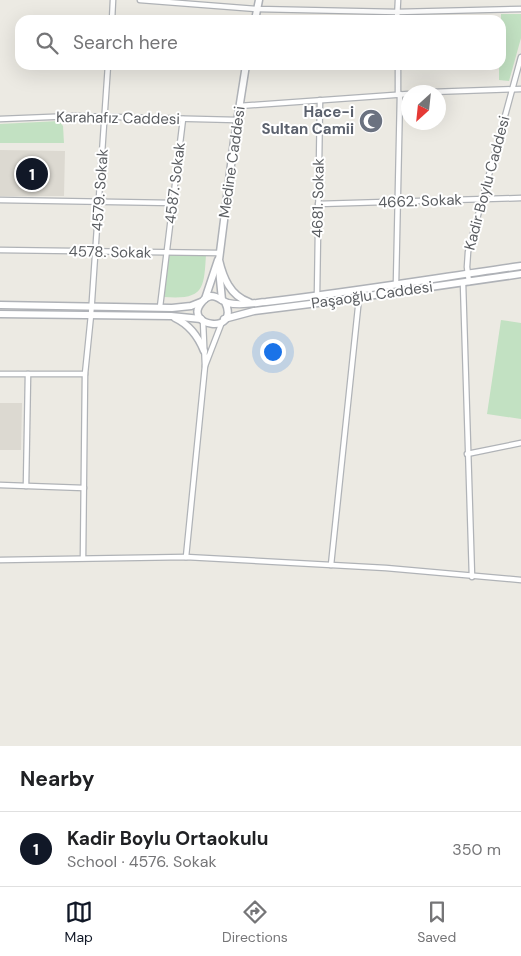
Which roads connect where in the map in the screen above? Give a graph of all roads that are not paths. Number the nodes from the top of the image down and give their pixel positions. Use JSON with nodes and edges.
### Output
{"nodes":[{"id":1,"x":113,"y":0,"type":"edge"},
{"id":2,"x":140,"y":0,"type":"edge"},
{"id":3,"x":259,"y":0,"type":"edge"},
{"id":4,"x":398,"y":0,"type":"edge"},
{"id":5,"x":257,"y":9,"type":"junction"},
{"id":6,"x":521,"y":9,"type":"edge"},
{"id":7,"x":397,"y":12,"type":"junction"},
{"id":8,"x":112,"y":15,"type":"edge"},
{"id":9,"x":256,"y":15,"type":"edge"},
{"id":10,"x":521,"y":57,"type":"edge"},
{"id":11,"x":108,"y":70,"type":"edge"},
{"id":12,"x":245,"y":70,"type":"edge"},
{"id":13,"x":398,"y":70,"type":"edge"},
{"id":14,"x":512,"y":88,"type":"junction"},
{"id":15,"x":521,"y":88,"type":"edge"},
{"id":16,"x":446,"y":91,"type":"edge"},
{"id":17,"x":399,"y":95,"type":"junction"},
{"id":18,"x":320,"y":100,"type":"junction"},
{"id":19,"x":239,"y":106,"type":"junction"},
{"id":20,"x":105,"y":117,"type":"junction"},
{"id":21,"x":0,"y":118,"type":"edge"},
{"id":22,"x":183,"y":119,"type":"junction"},
{"id":23,"x":237,"y":120,"type":"junction"},
{"id":24,"x":483,"y":198,"type":"junction"},
{"id":25,"x":521,"y":198,"type":"edge"},
{"id":26,"x":0,"y":200,"type":"edge"},
{"id":27,"x":99,"y":202,"type":"junction"},
{"id":28,"x":398,"y":202,"type":"junction"},
{"id":29,"x":172,"y":203,"type":"junction"},
{"id":30,"x":318,"y":204,"type":"junction"},
{"id":31,"x":0,"y":250,"type":"edge"},
{"id":32,"x":95,"y":252,"type":"junction"},
{"id":33,"x":166,"y":253,"type":"junction"},
{"id":34,"x":219,"y":256,"type":"junction"},
{"id":35,"x":521,"y":266,"type":"edge"},
{"id":36,"x":467,"y":274,"type":"junction"},
{"id":37,"x":521,"y":274,"type":"edge"},
{"id":38,"x":466,"y":282,"type":"junction"},
{"id":39,"x":396,"y":284,"type":"junction"},
{"id":40,"x":317,"y":296,"type":"junction"},
{"id":41,"x":359,"y":298,"type":"junction"},
{"id":42,"x":203,"y":300,"type":"junction"},
{"id":43,"x":224,"y":301,"type":"junction"},
{"id":44,"x":254,"y":303,"type":"junction"},
{"id":45,"x":0,"y":305,"type":"edge"},
{"id":46,"x":92,"y":306,"type":"junction"},
{"id":47,"x":160,"y":307,"type":"junction"},
{"id":48,"x":0,"y":314,"type":"edge"},
{"id":49,"x":91,"y":315,"type":"junction"},
{"id":50,"x":171,"y":316,"type":"junction"},
{"id":51,"x":202,"y":320,"type":"junction"},
{"id":52,"x":223,"y":320,"type":"junction"},
{"id":53,"x":204,"y":351,"type":"junction"},
{"id":54,"x":205,"y":366,"type":"junction"},
{"id":55,"x":0,"y":374,"type":"edge"},
{"id":56,"x":28,"y":374,"type":"junction"},
{"id":57,"x":85,"y":374,"type":"junction"},
{"id":58,"x":521,"y":443,"type":"edge"},
{"id":59,"x":468,"y":454,"type":"junction"},
{"id":60,"x":0,"y":485,"type":"edge"},
{"id":61,"x":26,"y":486,"type":"junction"},
{"id":62,"x":84,"y":488,"type":"junction"},
{"id":63,"x":186,"y":557,"type":"junction"},
{"id":64,"x":83,"y":558,"type":"junction"},
{"id":65,"x":0,"y":560,"type":"edge"},
{"id":66,"x":331,"y":565,"type":"junction"},
{"id":67,"x":472,"y":577,"type":"junction"},
{"id":68,"x":521,"y":580,"type":"edge"}],
"edges":[{"from":1,"to":8,"type":"street"},
{"from":2,"to":5,"type":"street"},
{"from":3,"to":5,"type":"street"},
{"from":4,"to":7,"type":"street"},
{"from":5,"to":7,"type":"street"},
{"from":5,"to":9,"type":"street"},
{"from":6,"to":7,"type":"street"},
{"from":10,"to":14,"type":"street","name":"Kadir Boylu Caddesi"},
{"from":11,"to":20,"type":"street","name":"4579. Sokak"},
{"from":12,"to":19,"type":"street","name":"Medine Caddesi"},
{"from":13,"to":17,"type":"street"},
{"from":14,"to":15,"type":"street"},
{"from":14,"to":16,"type":"street"},
{"from":14,"to":24,"type":"street","name":"Kadir Boylu Caddesi"},
{"from":17,"to":18,"type":"street"},
{"from":17,"to":28,"type":"street"},
{"from":18,"to":19,"type":"street"},
{"from":18,"to":30,"type":"street","name":"4681. Sokak"},
{"from":19,"to":23,"type":"street","name":"Medine Caddesi"},
{"from":20,"to":21,"type":"street","name":"Karahafız Caddesi"},
{"from":20,"to":22,"type":"street","name":"Karahafız Caddesi"},
{"from":20,"to":27,"type":"street","name":"4579. Sokak"},
{"from":22,"to":23,"type":"street","name":"Karahafız Caddesi"},
{"from":22,"to":29,"type":"street","name":"4587. Sokak"},
{"from":23,"to":34,"type":"street","name":"Medine Caddesi"},
{"from":24,"to":25,"type":"street","name":"4662. Sokak"},
{"from":24,"to":28,"type":"street","name":"4662. Sokak"},
{"from":24,"to":36,"type":"street","name":"Kadir Boylu Caddesi"},
{"from":26,"to":27,"type":"street"},
{"from":27,"to":29,"type":"street"},
{"from":27,"to":32,"type":"street","name":"4579. Sokak"},
{"from":28,"to":30,"type":"street","name":"4662. Sokak"},
{"from":28,"to":39,"type":"street"},
{"from":29,"to":33,"type":"street","name":"4587. Sokak"},
{"from":30,"to":40,"type":"street","name":"4681. Sokak"},
{"from":31,"to":32,"type":"street","name":"4578. Sokak"},
{"from":32,"to":33,"type":"street","name":"4578. Sokak"},
{"from":32,"to":46,"type":"street","name":"4579. Sokak"},
{"from":33,"to":34,"type":"street","name":"4578. Sokak"},
{"from":33,"to":47,"type":"street","name":"4587. Sokak"},
{"from":34,"to":42,"type":"street","name":"Medine Caddesi"},
{"from":34,"to":43,"type":"street","name":"Medine Caddesi"},
{"from":34,"to":44,"type":"street"},
{"from":35,"to":36,"type":"street","name":"Paşaoğlu Caddesi"},
{"from":36,"to":38,"type":"street","name":"Kadir Boylu Caddesi"},
{"from":36,"to":39,"type":"street","name":"Paşaoğlu Caddesi"},
{"from":37,"to":38,"type":"street","name":"Paşaoğlu Caddesi"},
{"from":38,"to":41,"type":"street","name":"Paşaoğlu Caddesi"},
{"from":38,"to":59,"type":"street","name":"Kadir Boylu Caddesi"},
{"from":39,"to":40,"type":"street","name":"Paşaoğlu Caddesi"},
{"from":40,"to":44,"type":"street","name":"Paşaoğlu Caddesi"},
{"from":41,"to":52,"type":"street","name":"Paşaoğlu Caddesi"},
{"from":41,"to":66,"type":"street"},
{"from":42,"to":43,"type":"street"},
{"from":42,"to":47,"type":"street"},
{"from":42,"to":51,"type":"street"},
{"from":43,"to":44,"type":"street","name":"Paşaoğlu Caddesi"},
{"from":43,"to":52,"type":"street"},
{"from":45,"to":46,"type":"street"},
{"from":46,"to":47,"type":"street"},
{"from":46,"to":49,"type":"street","name":"4579. Sokak"},
{"from":48,"to":49,"type":"street"},
{"from":49,"to":50,"type":"street"},
{"from":49,"to":57,"type":"street","name":"4579. Sokak"},
{"from":50,"to":51,"type":"street"},
{"from":50,"to":53,"type":"street"},
{"from":51,"to":52,"type":"street"},
{"from":51,"to":53,"type":"street"},
{"from":52,"to":54,"type":"street"},
{"from":53,"to":54,"type":"street"},
{"from":54,"to":63,"type":"street"},
{"from":55,"to":56,"type":"street"},
{"from":56,"to":57,"type":"street"},
{"from":56,"to":61,"type":"street"},
{"from":57,"to":62,"type":"street","name":"4579. Sokak"},
{"from":58,"to":59,"type":"street"},
{"from":59,"to":67,"type":"street","name":"Kadir Boylu Caddesi"},
{"from":60,"to":61,"type":"street"},
{"from":61,"to":62,"type":"street"},
{"from":62,"to":64,"type":"street","name":"4579. Sokak"},
{"from":63,"to":64,"type":"street"},
{"from":63,"to":66,"type":"street"},
{"from":64,"to":65,"type":"street"},
{"from":66,"to":67,"type":"street"},
{"from":67,"to":68,"type":"street"}]}
